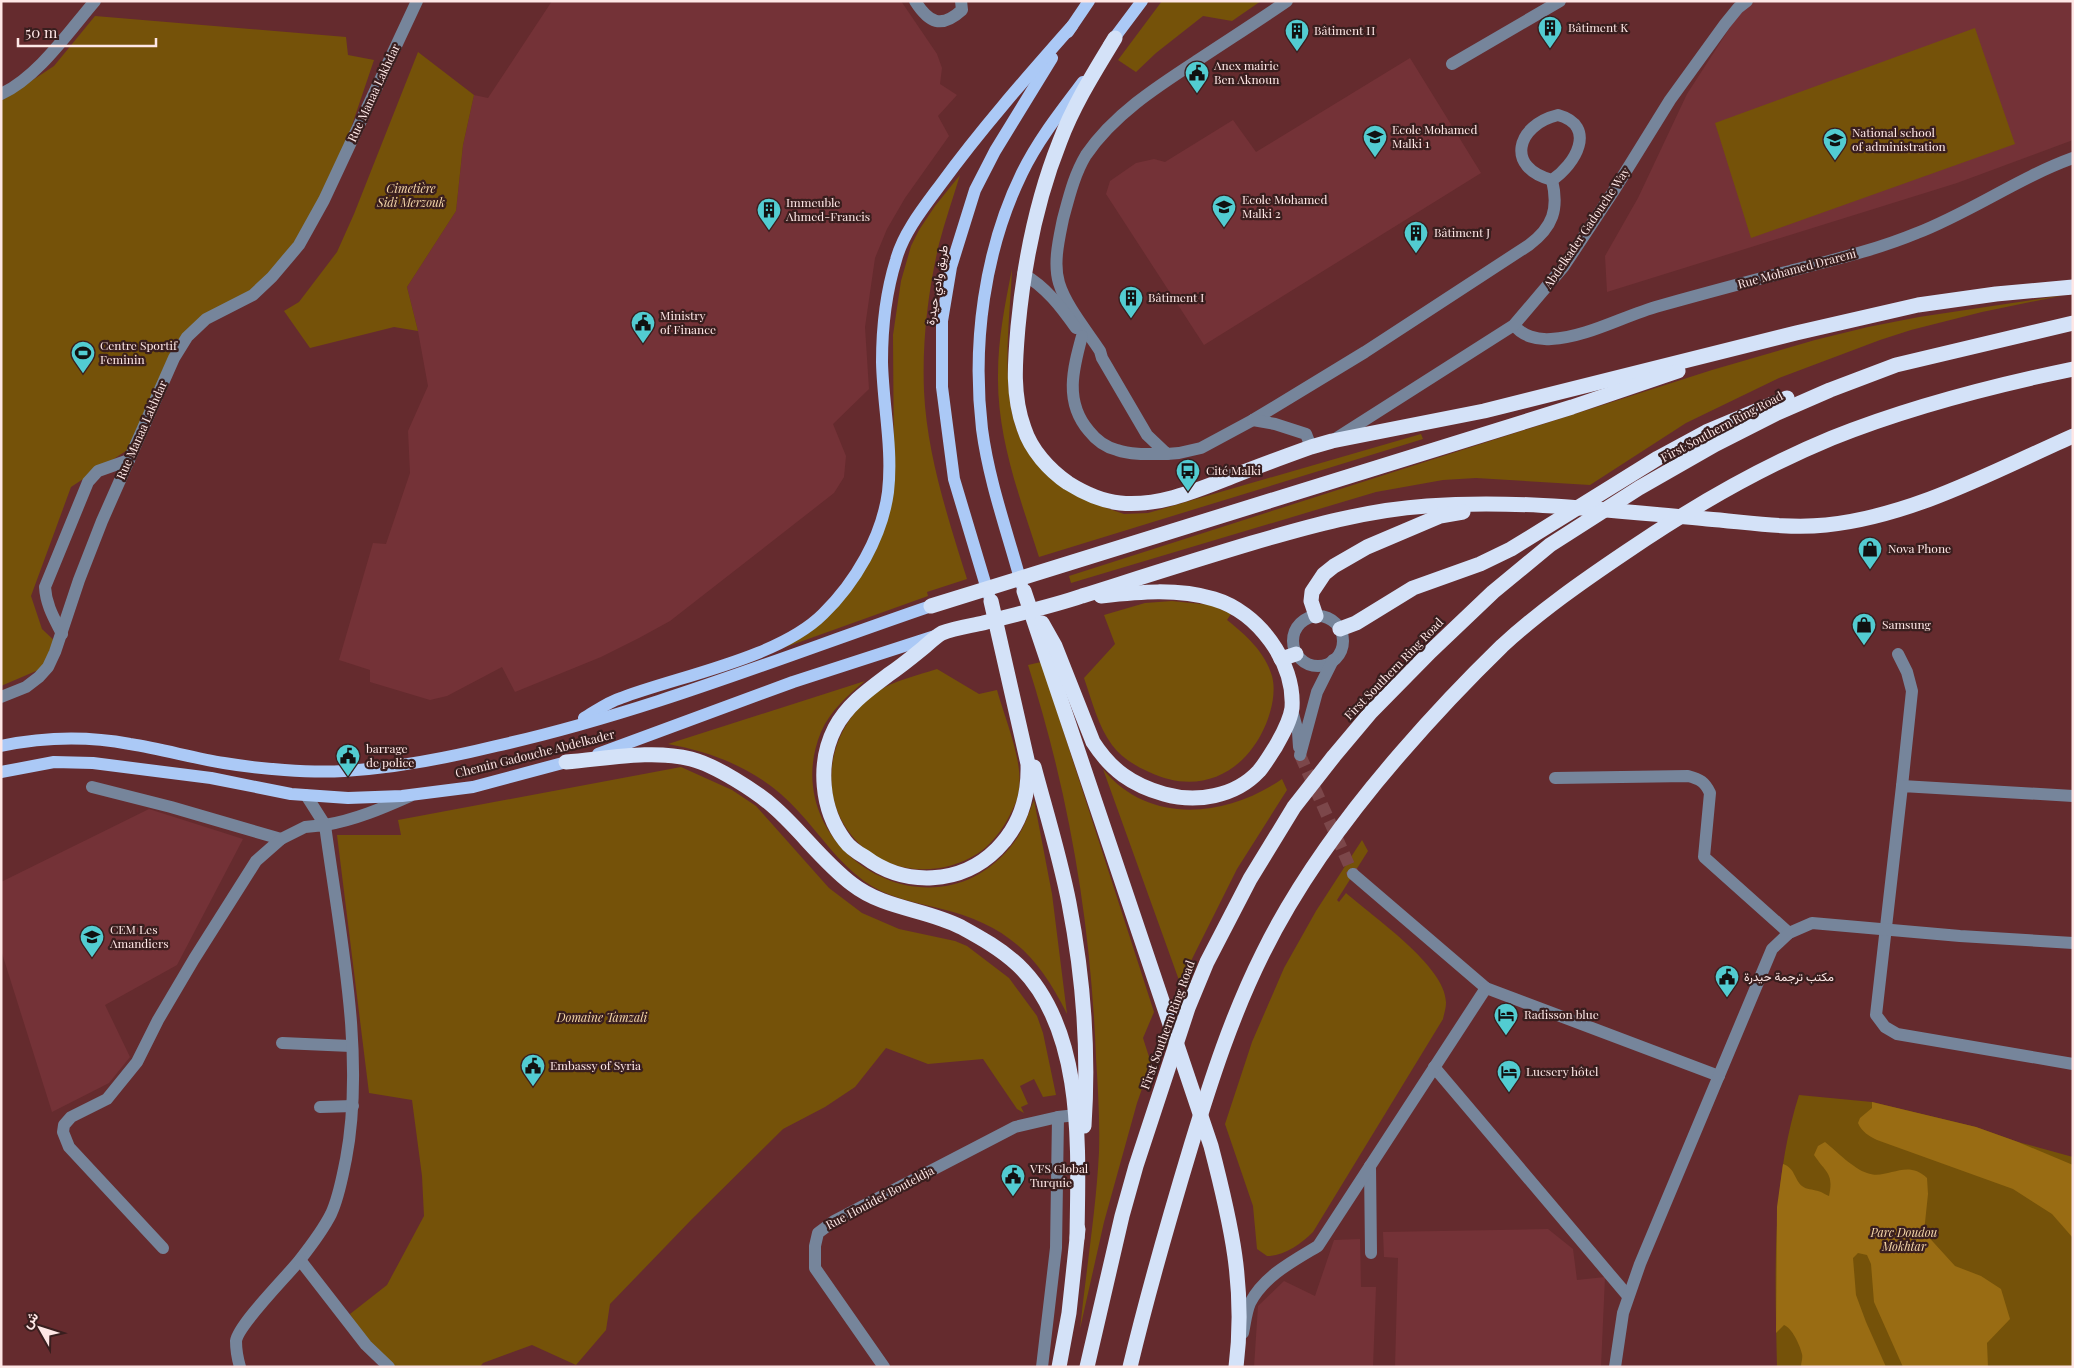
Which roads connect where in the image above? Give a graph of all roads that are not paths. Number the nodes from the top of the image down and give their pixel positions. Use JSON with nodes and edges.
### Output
{"nodes":[{"id":1,"x":95,"y":1,"type":"edge"},
{"id":2,"x":417,"y":1,"type":"edge"},
{"id":3,"x":915,"y":1,"type":"edge"},
{"id":4,"x":961,"y":1,"type":"edge"},
{"id":5,"x":1089,"y":1,"type":"edge"},
{"id":6,"x":1142,"y":1,"type":"edge"},
{"id":7,"x":1287,"y":1,"type":"edge"},
{"id":8,"x":1560,"y":1,"type":"edge"},
{"id":9,"x":1739,"y":3,"type":"edge"},
{"id":10,"x":1072,"y":26,"type":"junction"},
{"id":11,"x":1115,"y":38,"type":"junction"},
{"id":12,"x":1452,"y":64,"type":"dead end"},
{"id":13,"x":1,"y":94,"type":"edge"},
{"id":14,"x":2073,"y":158,"type":"edge"},
{"id":15,"x":1552,"y":180,"type":"junction"},
{"id":16,"x":1023,"y":274,"type":"junction"},
{"id":17,"x":2073,"y":287,"type":"edge"},
{"id":18,"x":2073,"y":323,"type":"edge"},
{"id":19,"x":1514,"y":325,"type":"junction"},
{"id":20,"x":1796,"y":333,"type":"junction"},
{"id":21,"x":1082,"y":336,"type":"junction"},
{"id":22,"x":1102,"y":358,"type":"junction"},
{"id":23,"x":1896,"y":365,"type":"junction"},
{"id":24,"x":2073,"y":369,"type":"edge"},
{"id":25,"x":1254,"y":420,"type":"junction"},
{"id":26,"x":2073,"y":436,"type":"edge"},
{"id":27,"x":1332,"y":441,"type":"junction"},
{"id":28,"x":1311,"y":447,"type":"junction"},
{"id":29,"x":1166,"y":454,"type":"junction"},
{"id":30,"x":129,"y":460,"type":"junction"},
{"id":31,"x":1514,"y":504,"type":"junction"},
{"id":32,"x":1024,"y":591,"type":"junction"},
{"id":33,"x":1076,"y":598,"type":"junction"},
{"id":34,"x":991,"y":601,"type":"junction"},
{"id":35,"x":931,"y":606,"type":"joint"},
{"id":36,"x":1316,"y":616,"type":"junction"},
{"id":37,"x":1340,"y":630,"type":"junction"},
{"id":38,"x":62,"y":634,"type":"junction"},
{"id":39,"x":941,"y":634,"type":"junction"},
{"id":40,"x":1296,"y":654,"type":"junction"},
{"id":41,"x":1898,"y":654,"type":"dead end"},
{"id":42,"x":1281,"y":659,"type":"junction"},
{"id":43,"x":1333,"y":660,"type":"junction"},
{"id":44,"x":1,"y":696,"type":"edge"},
{"id":45,"x":1292,"y":710,"type":"junction"},
{"id":46,"x":561,"y":732,"type":"junction"},
{"id":47,"x":1,"y":746,"type":"edge"},
{"id":48,"x":566,"y":762,"type":"junction"},
{"id":49,"x":1,"y":772,"type":"edge"},
{"id":50,"x":1555,"y":778,"type":"dead end"},
{"id":51,"x":1902,"y":786,"type":"junction"},
{"id":52,"x":92,"y":787,"type":"dead end"},
{"id":53,"x":413,"y":794,"type":"junction"},
{"id":54,"x":306,"y":795,"type":"junction"},
{"id":55,"x":2073,"y":796,"type":"edge"},
{"id":56,"x":325,"y":825,"type":"junction"},
{"id":57,"x":281,"y":839,"type":"junction"},
{"id":58,"x":1353,"y":874,"type":"tunnel mouth"},
{"id":59,"x":1886,"y":930,"type":"junction"},
{"id":60,"x":1789,"y":933,"type":"junction"},
{"id":61,"x":2073,"y":943,"type":"edge"},
{"id":62,"x":1486,"y":988,"type":"junction"},
{"id":63,"x":282,"y":1043,"type":"dead end"},
{"id":64,"x":351,"y":1046,"type":"junction"},
{"id":65,"x":2073,"y":1064,"type":"edge"},
{"id":66,"x":1434,"y":1067,"type":"junction"},
{"id":67,"x":1719,"y":1076,"type":"junction"},
{"id":68,"x":353,"y":1106,"type":"junction"},
{"id":69,"x":320,"y":1107,"type":"dead end"},
{"id":70,"x":1076,"y":1114,"type":"junction"},
{"id":71,"x":1058,"y":1116,"type":"junction"},
{"id":72,"x":1370,"y":1166,"type":"junction"},
{"id":73,"x":1077,"y":1238,"type":"junction"},
{"id":74,"x":162,"y":1248,"type":"dead end"},
{"id":75,"x":1370,"y":1254,"type":"dead end"},
{"id":76,"x":300,"y":1260,"type":"junction"},
{"id":77,"x":1628,"y":1296,"type":"junction"},
{"id":78,"x":1236,"y":1364,"type":"edge"},
{"id":79,"x":240,"y":1367,"type":"edge"},
{"id":80,"x":389,"y":1367,"type":"edge"},
{"id":81,"x":884,"y":1367,"type":"edge"},
{"id":82,"x":1042,"y":1367,"type":"edge"},
{"id":83,"x":1059,"y":1367,"type":"edge"},
{"id":84,"x":1087,"y":1367,"type":"edge"},
{"id":85,"x":1130,"y":1367,"type":"edge"},
{"id":86,"x":1615,"y":1367,"type":"edge"}],
"edges":[{"from":1,"to":13,"type":"street"},
{"from":2,"to":30,"type":"street","name":"Rue Manaa Lakhdar"},
{"from":3,"to":4,"type":"street"},
{"from":5,"to":10,"type":"main road","name":"طريق وادي حيدرة"},
{"from":6,"to":11,"type":"main road"},
{"from":7,"to":22,"type":"street"},
{"from":8,"to":12,"type":"street"},
{"from":9,"to":19,"type":"street","name":"Abdelkader Gadouche Way"},
{"from":10,"to":34,"type":"main road","name":"طريق وادي حيدرة"},
{"from":10,"to":46,"type":"main road"},
{"from":11,"to":16,"type":"highway"},
{"from":11,"to":32,"type":"main road"},
{"from":14,"to":19,"type":"street","name":"Rue Mohamed Drareni"},
{"from":15,"to":15,"type":"street"},
{"from":15,"to":25,"type":"street"},
{"from":16,"to":21,"type":"street"},
{"from":16,"to":28,"type":"highway"},
{"from":17,"to":20,"type":"highway"},
{"from":18,"to":23,"type":"highway","name":"First Southern Ring Road"},
{"from":19,"to":27,"type":"street","name":"Abdelkader Gadouche Way"},
{"from":20,"to":27,"type":"highway"},
{"from":20,"to":35,"type":"highway"},
{"from":21,"to":22,"type":"street"},
{"from":21,"to":29,"type":"street"},
{"from":22,"to":29,"type":"street"},
{"from":23,"to":37,"type":"highway"},
{"from":23,"to":84,"type":"highway","name":"First Southern Ring Road"},
{"from":24,"to":85,"type":"highway"},
{"from":25,"to":28,"type":"street"},
{"from":25,"to":29,"type":"street"},
{"from":26,"to":31,"type":"highway"},
{"from":27,"to":28,"type":"highway"},
{"from":30,"to":38,"type":"street","name":"Rue Manaa Lakhdar"},
{"from":30,"to":38,"type":"street"},
{"from":31,"to":33,"type":"highway"},
{"from":31,"to":36,"type":"highway"},
{"from":32,"to":45,"type":"highway"},
{"from":32,"to":78,"type":"highway"},
{"from":33,"to":39,"type":"highway"},
{"from":33,"to":42,"type":"highway"},
{"from":34,"to":39,"type":"highway"},
{"from":34,"to":73,"type":"highway"},
{"from":35,"to":46,"type":"main road","name":"Chemin Gadouche Abdelkader"},
{"from":36,"to":37,"type":"street"},
{"from":36,"to":40,"type":"street"},
{"from":37,"to":43,"type":"street"},
{"from":38,"to":44,"type":"street","name":"Rue Manaa Lakhdar"},
{"from":39,"to":48,"type":"main road","name":"Chemin Gadouche Abdelkader"},
{"from":40,"to":42,"type":"highway"},
{"from":40,"to":43,"type":"street"},
{"from":41,"to":51,"type":"street"},
{"from":42,"to":45,"type":"highway"},
{"from":43,"to":45,"type":"street"},
{"from":46,"to":47,"type":"main road","name":"Chemin Gadouche Abdelkader"},
{"from":48,"to":53,"type":"main road","name":"Chemin Gadouche Abdelkader"},
{"from":48,"to":70,"type":"highway"},
{"from":49,"to":54,"type":"main road","name":"Chemin Gadouche Abdelkader"},
{"from":50,"to":60,"type":"street"},
{"from":51,"to":55,"type":"street"},
{"from":51,"to":59,"type":"street"},
{"from":52,"to":57,"type":"street"},
{"from":53,"to":54,"type":"main road","name":"Chemin Gadouche Abdelkader"},
{"from":53,"to":56,"type":"street"},
{"from":54,"to":56,"type":"street"},
{"from":56,"to":57,"type":"street"},
{"from":56,"to":64,"type":"street"},
{"from":57,"to":74,"type":"street"},
{"from":58,"to":62,"type":"street"},
{"from":59,"to":60,"type":"street"},
{"from":59,"to":61,"type":"street"},
{"from":59,"to":65,"type":"street"},
{"from":60,"to":67,"type":"street"},
{"from":62,"to":66,"type":"street"},
{"from":62,"to":67,"type":"street"},
{"from":63,"to":64,"type":"street"},
{"from":64,"to":68,"type":"street"},
{"from":66,"to":72,"type":"street"},
{"from":66,"to":77,"type":"street"},
{"from":67,"to":77,"type":"street"},
{"from":68,"to":69,"type":"street"},
{"from":68,"to":76,"type":"street"},
{"from":70,"to":71,"type":"street","name":"Rue Houidef Bouteldja"},
{"from":70,"to":73,"type":"highway"},
{"from":71,"to":81,"type":"street","name":"Rue Houidef Bouteldja"},
{"from":71,"to":82,"type":"street"},
{"from":72,"to":75,"type":"street"},
{"from":72,"to":78,"type":"street"},
{"from":73,"to":83,"type":"highway"},
{"from":76,"to":79,"type":"street"},
{"from":76,"to":80,"type":"street"},
{"from":77,"to":86,"type":"street"}]}
